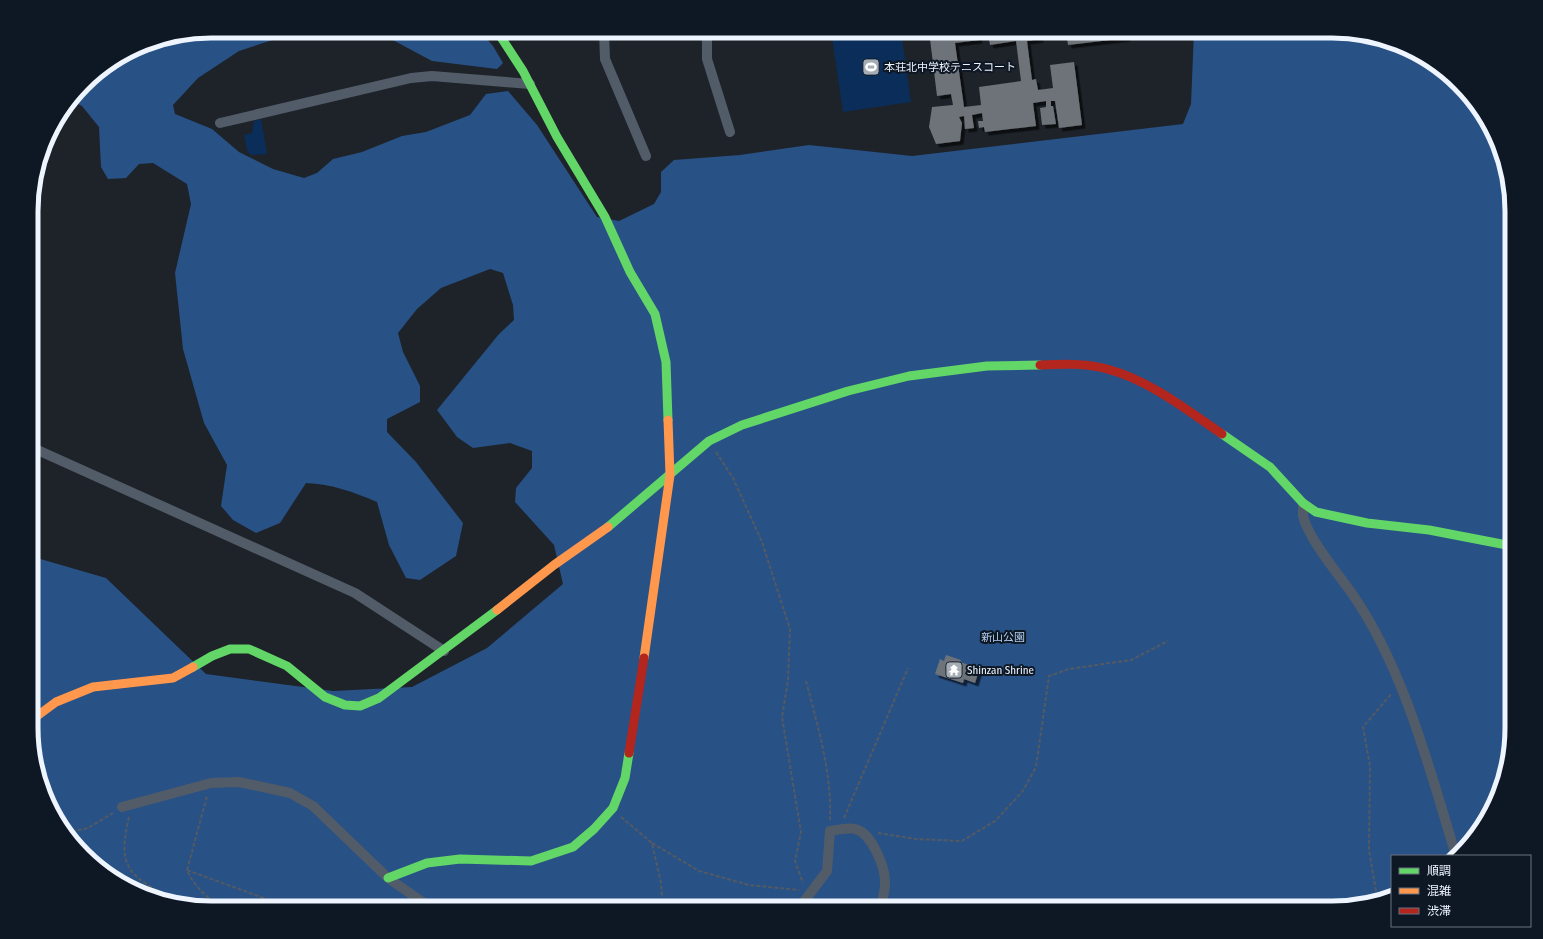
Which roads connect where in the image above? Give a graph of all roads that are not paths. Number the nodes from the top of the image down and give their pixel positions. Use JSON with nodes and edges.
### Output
{"nodes":[{"id":1,"x":501,"y":38,"type":"edge"},
{"id":2,"x":604,"y":38,"type":"edge"},
{"id":3,"x":707,"y":38,"type":"edge"},
{"id":4,"x":530,"y":84,"type":"junction"},
{"id":5,"x":220,"y":123,"type":"dead end"},
{"id":6,"x":730,"y":132,"type":"dead end"},
{"id":7,"x":646,"y":156,"type":"dead end"},
{"id":8,"x":38,"y":451,"type":"edge"},
{"id":9,"x":670,"y":475,"type":"junction"},
{"id":10,"x":1303,"y":504,"type":"junction"},
{"id":11,"x":1505,"y":545,"type":"edge"},
{"id":12,"x":444,"y":651,"type":"junction"},
{"id":13,"x":38,"y":715,"type":"edge"},
{"id":14,"x":127,"y":807,"type":"road end"},
{"id":15,"x":1454,"y":850,"type":"edge"},
{"id":16,"x":388,"y":878,"type":"junction"},
{"id":17,"x":421,"y":901,"type":"edge"},
{"id":18,"x":804,"y":901,"type":"edge"},
{"id":19,"x":881,"y":901,"type":"edge"}],
"edges":[{"from":1,"to":4,"type":"street"},
{"from":2,"to":7,"type":"street"},
{"from":3,"to":6,"type":"street"},
{"from":4,"to":5,"type":"street"},
{"from":4,"to":9,"type":"street"},
{"from":8,"to":12,"type":"street"},
{"from":9,"to":10,"type":"street"},
{"from":9,"to":12,"type":"street"},
{"from":9,"to":16,"type":"street"},
{"from":10,"to":11,"type":"street"},
{"from":10,"to":15,"type":"street"},
{"from":12,"to":13,"type":"street"},
{"from":14,"to":16,"type":"street"},
{"from":16,"to":17,"type":"street"},
{"from":18,"to":19,"type":"street"}]}
